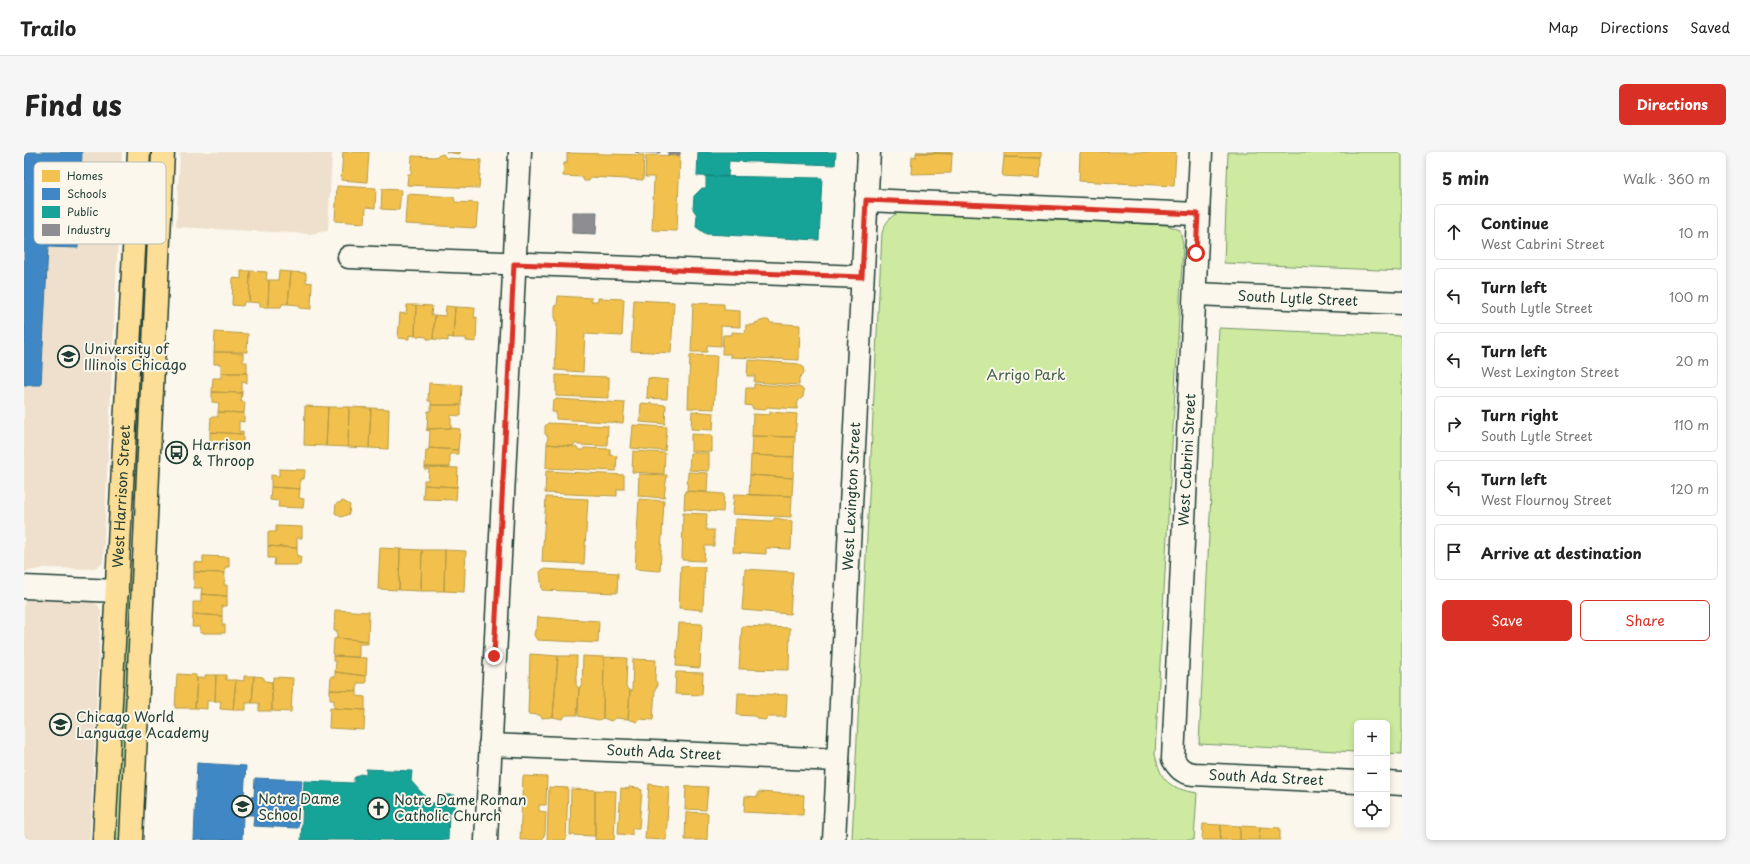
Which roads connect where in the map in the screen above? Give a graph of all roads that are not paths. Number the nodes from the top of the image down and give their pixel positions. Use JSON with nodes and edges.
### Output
{"nodes":[{"id":1,"x":139,"y":152,"type":"edge"},
{"id":2,"x":163,"y":152,"type":"edge"},
{"id":3,"x":520,"y":152,"type":"edge"},
{"id":4,"x":869,"y":152,"type":"edge"},
{"id":5,"x":1201,"y":152,"type":"edge"},
{"id":6,"x":138,"y":162,"type":"edge"},
{"id":7,"x":163,"y":162,"type":"edge"},
{"id":8,"x":866,"y":200,"type":"junction"},
{"id":9,"x":1198,"y":214,"type":"junction"},
{"id":10,"x":134,"y":244,"type":"edge"},
{"id":11,"x":159,"y":244,"type":"edge"},
{"id":12,"x":349,"y":257,"type":"dead end"},
{"id":13,"x":514,"y":264,"type":"junction"},
{"id":14,"x":862,"y":277,"type":"junction"},
{"id":15,"x":1194,"y":294,"type":"junction"},
{"id":16,"x":1402,"y":303,"type":"edge"},
{"id":17,"x":24,"y":587,"type":"edge"},
{"id":18,"x":117,"y":591,"type":"junction"},
{"id":19,"x":490,"y":745,"type":"junction"},
{"id":20,"x":838,"y":760,"type":"junction"},
{"id":21,"x":1177,"y":767,"type":"joint"},
{"id":22,"x":1354,"y":782,"type":"edge"},
{"id":23,"x":1390,"y":783,"type":"edge"},
{"id":24,"x":1402,"y":784,"type":"edge"},
{"id":25,"x":104,"y":840,"type":"edge"},
{"id":26,"x":131,"y":840,"type":"edge"},
{"id":27,"x":486,"y":840,"type":"edge"},
{"id":28,"x":834,"y":840,"type":"edge"}],
"edges":[{"from":1,"to":6,"type":"main road","name":"West Harrison Street"},
{"from":2,"to":7,"type":"main road","name":"West Harrison Street"},
{"from":3,"to":13,"type":"street"},
{"from":4,"to":8,"type":"street","name":"West Lexington Street"},
{"from":5,"to":9,"type":"street","name":"West Cabrini Street"},
{"from":8,"to":9,"type":"street"},
{"from":8,"to":14,"type":"street","name":"West Lexington Street"},
{"from":9,"to":15,"type":"street","name":"West Cabrini Street"},
{"from":10,"to":18,"type":"main road","name":"West Harrison Street"},
{"from":11,"to":26,"type":"main road","name":"West Harrison Street"},
{"from":12,"to":13,"type":"street"},
{"from":13,"to":14,"type":"street"},
{"from":13,"to":19,"type":"street"},
{"from":14,"to":20,"type":"street","name":"West Lexington Street"},
{"from":15,"to":16,"type":"street","name":"South Lytle Street"},
{"from":15,"to":21,"type":"street","name":"West Cabrini Street"},
{"from":17,"to":18,"type":"street"},
{"from":18,"to":25,"type":"main road","name":"West Harrison Street"},
{"from":19,"to":20,"type":"street","name":"South Ada Street"},
{"from":19,"to":27,"type":"street"},
{"from":20,"to":28,"type":"street","name":"West Lexington Street"},
{"from":21,"to":22,"type":"street","name":"South Ada Street"},
{"from":23,"to":24,"type":"street"}]}
